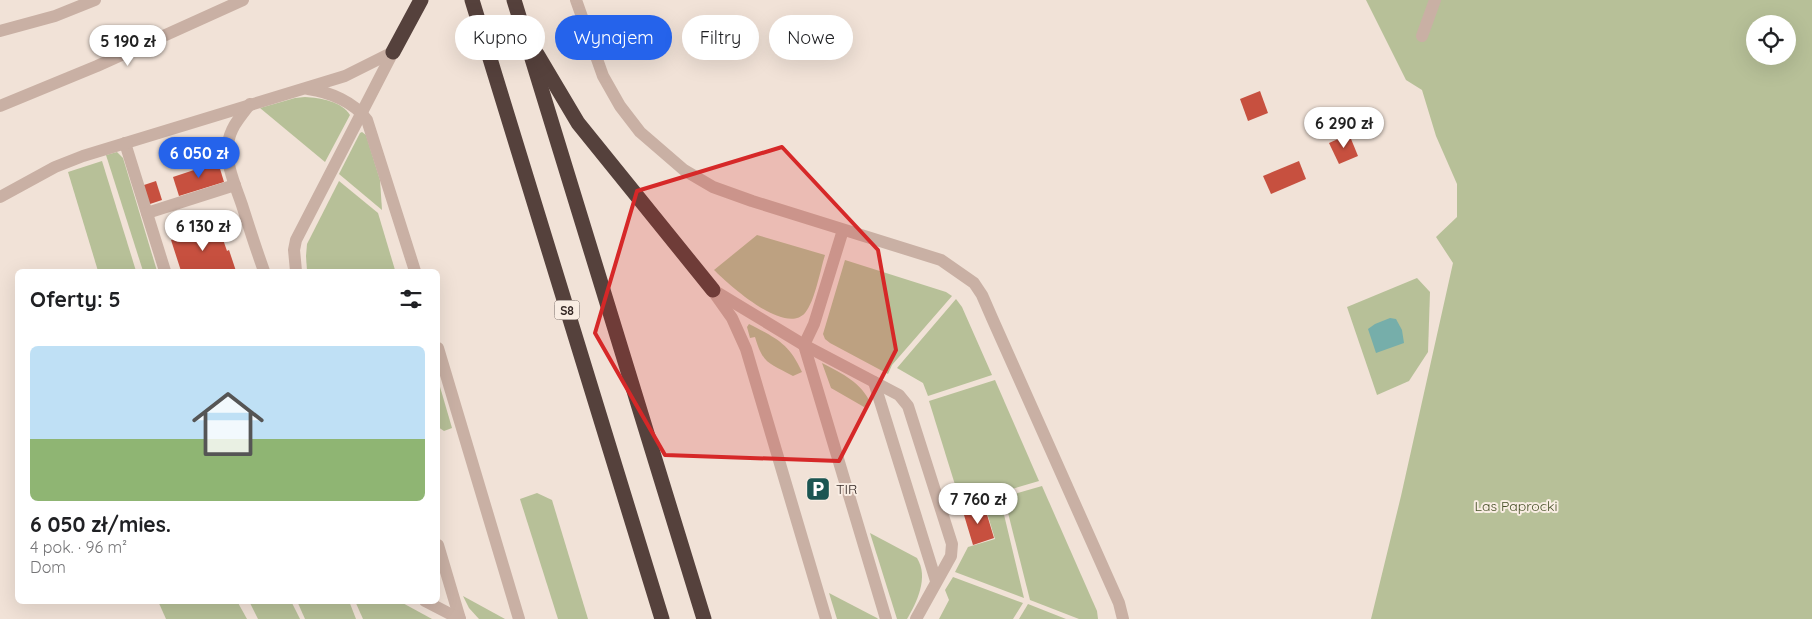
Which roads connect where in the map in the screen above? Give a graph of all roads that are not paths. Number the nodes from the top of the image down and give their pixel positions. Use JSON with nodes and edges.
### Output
{"nodes":[{"id":1,"x":96,"y":0,"type":"edge"},
{"id":2,"x":243,"y":0,"type":"edge"},
{"id":3,"x":420,"y":0,"type":"edge"},
{"id":4,"x":472,"y":0,"type":"edge"},
{"id":5,"x":514,"y":0,"type":"edge"},
{"id":6,"x":576,"y":0,"type":"edge"},
{"id":7,"x":1435,"y":0,"type":"edge"},
{"id":8,"x":519,"y":15,"type":"edge"},
{"id":9,"x":0,"y":31,"type":"edge"},
{"id":10,"x":1422,"y":36,"type":"dead end"},
{"id":11,"x":393,"y":52,"type":"junction"},
{"id":12,"x":533,"y":60,"type":"edge"},
{"id":13,"x":542,"y":60,"type":"edge"},
{"id":14,"x":303,"y":89,"type":"junction"},
{"id":15,"x":250,"y":104,"type":"junction"},
{"id":16,"x":0,"y":106,"type":"edge"},
{"id":17,"x":361,"y":112,"type":"junction"},
{"id":18,"x":125,"y":143,"type":"junction"},
{"id":19,"x":235,"y":185,"type":"junction"},
{"id":20,"x":0,"y":197,"type":"edge"},
{"id":21,"x":147,"y":213,"type":"junction"},
{"id":22,"x":843,"y":230,"type":"junction"},
{"id":23,"x":164,"y":269,"type":"edge"},
{"id":24,"x":263,"y":269,"type":"edge"},
{"id":25,"x":296,"y":269,"type":"edge"},
{"id":26,"x":413,"y":269,"type":"edge"},
{"id":27,"x":713,"y":290,"type":"junction"},
{"id":28,"x":804,"y":345,"type":"junction"},
{"id":29,"x":440,"y":355,"type":"edge"},
{"id":30,"x":874,"y":382,"type":"junction"},
{"id":31,"x":440,"y":552,"type":"edge"},
{"id":32,"x":936,"y":581,"type":"junction"},
{"id":33,"x":431,"y":604,"type":"edge"},
{"id":34,"x":460,"y":619,"type":"edge"},
{"id":35,"x":519,"y":619,"type":"edge"},
{"id":36,"x":662,"y":619,"type":"edge"},
{"id":37,"x":704,"y":619,"type":"edge"},
{"id":38,"x":826,"y":619,"type":"edge"},
{"id":39,"x":886,"y":619,"type":"edge"},
{"id":40,"x":916,"y":619,"type":"edge"},
{"id":41,"x":1123,"y":619,"type":"edge"}],
"edges":[{"from":1,"to":9,"type":"street"},
{"from":2,"to":16,"type":"street"},
{"from":3,"to":11,"type":"highway"},
{"from":4,"to":36,"type":"highway","number":"S8"},
{"from":5,"to":8,"type":"highway"},
{"from":6,"to":22,"type":"street"},
{"from":7,"to":10,"type":"street"},
{"from":11,"to":14,"type":"street"},
{"from":11,"to":17,"type":"street"},
{"from":12,"to":37,"type":"highway"},
{"from":13,"to":27,"type":"highway"},
{"from":14,"to":15,"type":"street"},
{"from":14,"to":17,"type":"street"},
{"from":15,"to":18,"type":"street"},
{"from":15,"to":19,"type":"street"},
{"from":17,"to":25,"type":"street"},
{"from":17,"to":26,"type":"street"},
{"from":18,"to":20,"type":"street"},
{"from":18,"to":21,"type":"street"},
{"from":19,"to":21,"type":"street"},
{"from":19,"to":24,"type":"street"},
{"from":21,"to":23,"type":"street"},
{"from":22,"to":28,"type":"street"},
{"from":22,"to":41,"type":"street"},
{"from":27,"to":28,"type":"street"},
{"from":27,"to":38,"type":"street"},
{"from":28,"to":30,"type":"street"},
{"from":28,"to":39,"type":"street"},
{"from":29,"to":35,"type":"street"},
{"from":30,"to":32,"type":"street"},
{"from":30,"to":32,"type":"street"},
{"from":31,"to":34,"type":"street"},
{"from":32,"to":40,"type":"street"},
{"from":33,"to":34,"type":"street"}]}
